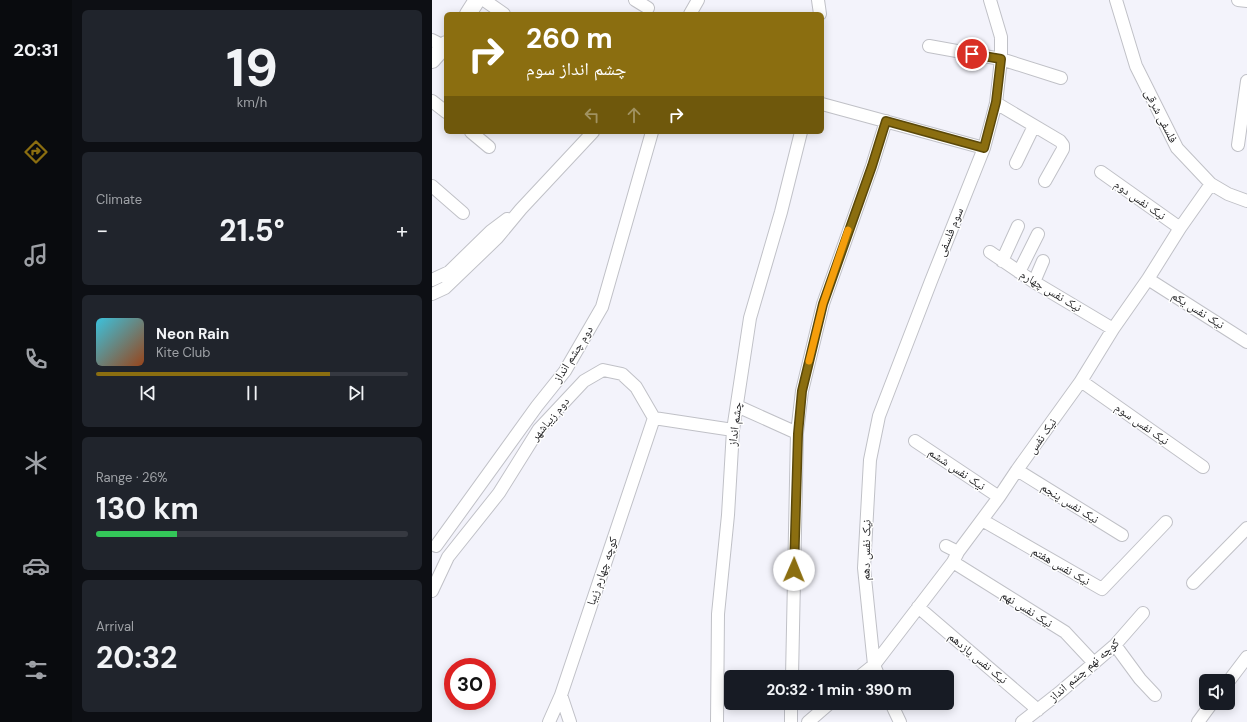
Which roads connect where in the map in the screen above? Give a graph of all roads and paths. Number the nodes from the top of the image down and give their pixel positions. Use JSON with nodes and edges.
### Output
{"nodes":[{"id":1,"x":477,"y":0,"type":"edge"},
{"id":2,"x":484,"y":0,"type":"edge"},
{"id":3,"x":635,"y":0,"type":"edge"},
{"id":4,"x":698,"y":0,"type":"edge"},
{"id":5,"x":818,"y":0,"type":"edge"},
{"id":6,"x":990,"y":0,"type":"edge"},
{"id":7,"x":1116,"y":0,"type":"edge"},
{"id":8,"x":1238,"y":0,"type":"edge"},
{"id":9,"x":1247,"y":1,"type":"edge"},
{"id":10,"x":648,"y":8,"type":"dead end"},
{"id":11,"x":469,"y":12,"type":"edge"},
{"id":12,"x":501,"y":12,"type":"edge"},
{"id":13,"x":691,"y":12,"type":"edge"},
{"id":14,"x":820,"y":12,"type":"edge"},
{"id":15,"x":442,"y":44,"type":"edge"},
{"id":16,"x":929,"y":46,"type":"dead end"},
{"id":17,"x":1001,"y":59,"type":"junction"},
{"id":18,"x":432,"y":60,"type":"edge"},
{"id":19,"x":1061,"y":78,"type":"dead end"},
{"id":20,"x":1247,"y":80,"type":"edge"},
{"id":21,"x":432,"y":102,"type":"edge"},
{"id":22,"x":996,"y":102,"type":"junction"},
{"id":23,"x":824,"y":105,"type":"edge"},
{"id":24,"x":444,"y":111,"type":"edge"},
{"id":25,"x":886,"y":121,"type":"junction"},
{"id":26,"x":1034,"y":126,"type":"junction"},
{"id":27,"x":474,"y":134,"type":"edge"},
{"id":28,"x":591,"y":134,"type":"edge"},
{"id":29,"x":651,"y":134,"type":"edge"},
{"id":30,"x":800,"y":134,"type":"edge"},
{"id":31,"x":1238,"y":145,"type":"dead end"},
{"id":32,"x":490,"y":147,"type":"dead end"},
{"id":33,"x":984,"y":148,"type":"junction"},
{"id":34,"x":1016,"y":163,"type":"dead end"},
{"id":35,"x":1101,"y":172,"type":"dead end"},
{"id":36,"x":1045,"y":181,"type":"dead end"},
{"id":37,"x":1211,"y":184,"type":"junction"},
{"id":38,"x":432,"y":186,"type":"edge"},
{"id":39,"x":1247,"y":201,"type":"edge"},
{"id":40,"x":521,"y":209,"type":"junction"},
{"id":41,"x":463,"y":213,"type":"dead end"},
{"id":42,"x":1018,"y":226,"type":"dead end"},
{"id":43,"x":1180,"y":228,"type":"junction"},
{"id":44,"x":1038,"y":234,"type":"dead end"},
{"id":45,"x":990,"y":252,"type":"dead end"},
{"id":46,"x":1002,"y":260,"type":"junction"},
{"id":47,"x":1043,"y":261,"type":"dead end"},
{"id":48,"x":1019,"y":272,"type":"junction"},
{"id":49,"x":1148,"y":279,"type":"junction"},
{"id":50,"x":432,"y":280,"type":"edge"},
{"id":51,"x":1034,"y":282,"type":"junction"},
{"id":52,"x":445,"y":288,"type":"junction"},
{"id":53,"x":432,"y":294,"type":"edge"},
{"id":54,"x":432,"y":301,"type":"edge"},
{"id":55,"x":1114,"y":329,"type":"junction"},
{"id":56,"x":1247,"y":342,"type":"edge"},
{"id":57,"x":1081,"y":381,"type":"junction"},
{"id":58,"x":737,"y":406,"type":"junction"},
{"id":59,"x":654,"y":418,"type":"junction"},
{"id":60,"x":733,"y":430,"type":"junction"},
{"id":61,"x":798,"y":434,"type":"junction"},
{"id":62,"x":915,"y":441,"type":"dead end"},
{"id":63,"x":870,"y":460,"type":"joint"},
{"id":64,"x":1203,"y":467,"type":"dead end"},
{"id":65,"x":1017,"y":470,"type":"junction"},
{"id":66,"x":999,"y":498,"type":"junction"},
{"id":67,"x":982,"y":520,"type":"junction"},
{"id":68,"x":1166,"y":522,"type":"dead end"},
{"id":69,"x":1247,"y":528,"type":"edge"},
{"id":70,"x":1122,"y":535,"type":"dead end"},
{"id":71,"x":434,"y":545,"type":"edge"},
{"id":72,"x":946,"y":546,"type":"dead end"},
{"id":73,"x":448,"y":557,"type":"junction"},
{"id":74,"x":956,"y":557,"type":"junction"},
{"id":75,"x":1194,"y":583,"type":"dead end"},
{"id":76,"x":432,"y":591,"type":"edge"},
{"id":77,"x":918,"y":607,"type":"junction"},
{"id":78,"x":1143,"y":613,"type":"dead end"},
{"id":79,"x":1116,"y":645,"type":"junction"},
{"id":80,"x":1247,"y":657,"type":"edge"},
{"id":81,"x":1094,"y":663,"type":"junction"},
{"id":82,"x":874,"y":664,"type":"junction"},
{"id":83,"x":792,"y":670,"type":"edge"},
{"id":84,"x":867,"y":670,"type":"edge"},
{"id":85,"x":876,"y":670,"type":"edge"},
{"id":86,"x":1234,"y":674,"type":"edge"},
{"id":87,"x":561,"y":695,"type":"junction"},
{"id":88,"x":1155,"y":695,"type":"dead end"},
{"id":89,"x":791,"y":710,"type":"edge"},
{"id":90,"x":822,"y":710,"type":"edge"},
{"id":91,"x":894,"y":710,"type":"edge"},
{"id":92,"x":1038,"y":710,"type":"junction"},
{"id":93,"x":1207,"y":710,"type":"edge"},
{"id":94,"x":549,"y":722,"type":"edge"},
{"id":95,"x":570,"y":722,"type":"edge"},
{"id":96,"x":717,"y":722,"type":"edge"},
{"id":97,"x":791,"y":722,"type":"edge"},
{"id":98,"x":808,"y":722,"type":"edge"},
{"id":99,"x":900,"y":722,"type":"edge"},
{"id":100,"x":1022,"y":722,"type":"edge"},
{"id":101,"x":1198,"y":722,"type":"edge"}],
"edges":[{"from":1,"to":11,"type":"main road"},
{"from":2,"to":12,"type":"street"},
{"from":3,"to":10,"type":"street"},
{"from":4,"to":13,"type":"street"},
{"from":5,"to":14,"type":"street"},
{"from":6,"to":17,"type":"street","name":"سوم فلسفی"},
{"from":7,"to":37,"type":"street","name":"فلسفی شرقی"},
{"from":8,"to":9,"type":"street"},
{"from":15,"to":18,"type":"main road"},
{"from":16,"to":17,"type":"street"},
{"from":17,"to":19,"type":"street"},
{"from":17,"to":22,"type":"street","name":"سوم فلسفی"},
{"from":20,"to":31,"type":"street"},
{"from":21,"to":24,"type":"street"},
{"from":22,"to":26,"type":"street"},
{"from":22,"to":33,"type":"street","name":"سوم فلسفی"},
{"from":23,"to":25,"type":"street"},
{"from":25,"to":33,"type":"street"},
{"from":25,"to":61,"type":"street"},
{"from":26,"to":34,"type":"street"},
{"from":26,"to":36,"type":"street"},
{"from":27,"to":32,"type":"street"},
{"from":28,"to":40,"type":"street"},
{"from":29,"to":71,"type":"street","name":"دوم چشم انداز"},
{"from":30,"to":58,"type":"street","name":"چشم انداز"},
{"from":33,"to":63,"type":"street","name":"سوم فلسفی"},
{"from":35,"to":43,"type":"street","name":"نیک نفس دوم"},
{"from":37,"to":39,"type":"street","name":"فلسفی شرقی"},
{"from":37,"to":43,"type":"street","name":"نیک نفس"},
{"from":38,"to":41,"type":"street"},
{"from":40,"to":50,"type":"street"},
{"from":40,"to":52,"type":"street"},
{"from":42,"to":46,"type":"street"},
{"from":43,"to":49,"type":"street","name":"نیک نفس"},
{"from":44,"to":48,"type":"street"},
{"from":45,"to":46,"type":"street","name":"نیک نفس چهارم"},
{"from":46,"to":48,"type":"street","name":"نیک نفس چهارم"},
{"from":47,"to":51,"type":"street"},
{"from":48,"to":51,"type":"street","name":"نیک نفس چهارم"},
{"from":49,"to":55,"type":"street","name":"نیک نفس"},
{"from":49,"to":56,"type":"street","name":"نیک نفس یکم"},
{"from":51,"to":55,"type":"street","name":"نیک نفس چهارم"},
{"from":52,"to":53,"type":"street"},
{"from":52,"to":54,"type":"street"},
{"from":55,"to":57,"type":"street","name":"نیک نفس"},
{"from":57,"to":64,"type":"street","name":"نیک نفس سوم"},
{"from":57,"to":65,"type":"street","name":"نیک نفس"},
{"from":58,"to":60,"type":"street","name":"چشم انداز"},
{"from":58,"to":61,"type":"street"},
{"from":59,"to":60,"type":"street"},
{"from":59,"to":73,"type":"street","name":"دوم زیباشهر"},
{"from":59,"to":87,"type":"street","name":"کوچه چهارم زیبا"},
{"from":60,"to":96,"type":"street","name":"چشم انداز"},
{"from":61,"to":83,"type":"street"},
{"from":62,"to":66,"type":"street","name":"نیک نفس ششم"},
{"from":63,"to":82,"type":"street","name":"نیک نفس دهم"},
{"from":65,"to":66,"type":"street","name":"نیک نفس"},
{"from":65,"to":70,"type":"street","name":"نیک نفس پنجم"},
{"from":66,"to":67,"type":"street","name":"نیک نفس"},
{"from":67,"to":68,"type":"street","name":"نیک نفس هفتم"},
{"from":67,"to":74,"type":"street","name":"نیک نفس"},
{"from":69,"to":75,"type":"street"},
{"from":71,"to":73,"type":"street"},
{"from":72,"to":74,"type":"street","name":"نیک نفس نهم"},
{"from":73,"to":76,"type":"street","name":"دوم زیباشهر"},
{"from":74,"to":77,"type":"street","name":"نیک نفس"},
{"from":74,"to":81,"type":"street","name":"نیک نفس نهم"},
{"from":77,"to":82,"type":"street","name":"نیک نفس"},
{"from":77,"to":92,"type":"street","name":"نیک نفس یازدهم"},
{"from":78,"to":79,"type":"street","name":"کوچه نهم چشم انداز"},
{"from":79,"to":81,"type":"street","name":"کوچه نهم چشم انداز"},
{"from":79,"to":88,"type":"street"},
{"from":80,"to":86,"type":"street"},
{"from":81,"to":92,"type":"street","name":"کوچه نهم چشم انداز"},
{"from":82,"to":84,"type":"street","name":"نیک نفس"},
{"from":82,"to":85,"type":"street","name":"نیک نفس دهم"},
{"from":87,"to":94,"type":"street","name":"کوچه چهارم زیبا"},
{"from":87,"to":95,"type":"street"},
{"from":89,"to":97,"type":"street"},
{"from":90,"to":98,"type":"street"},
{"from":91,"to":99,"type":"street"},
{"from":92,"to":100,"type":"street","name":"کوچه نهم چشم انداز"},
{"from":93,"to":101,"type":"street"}]}
